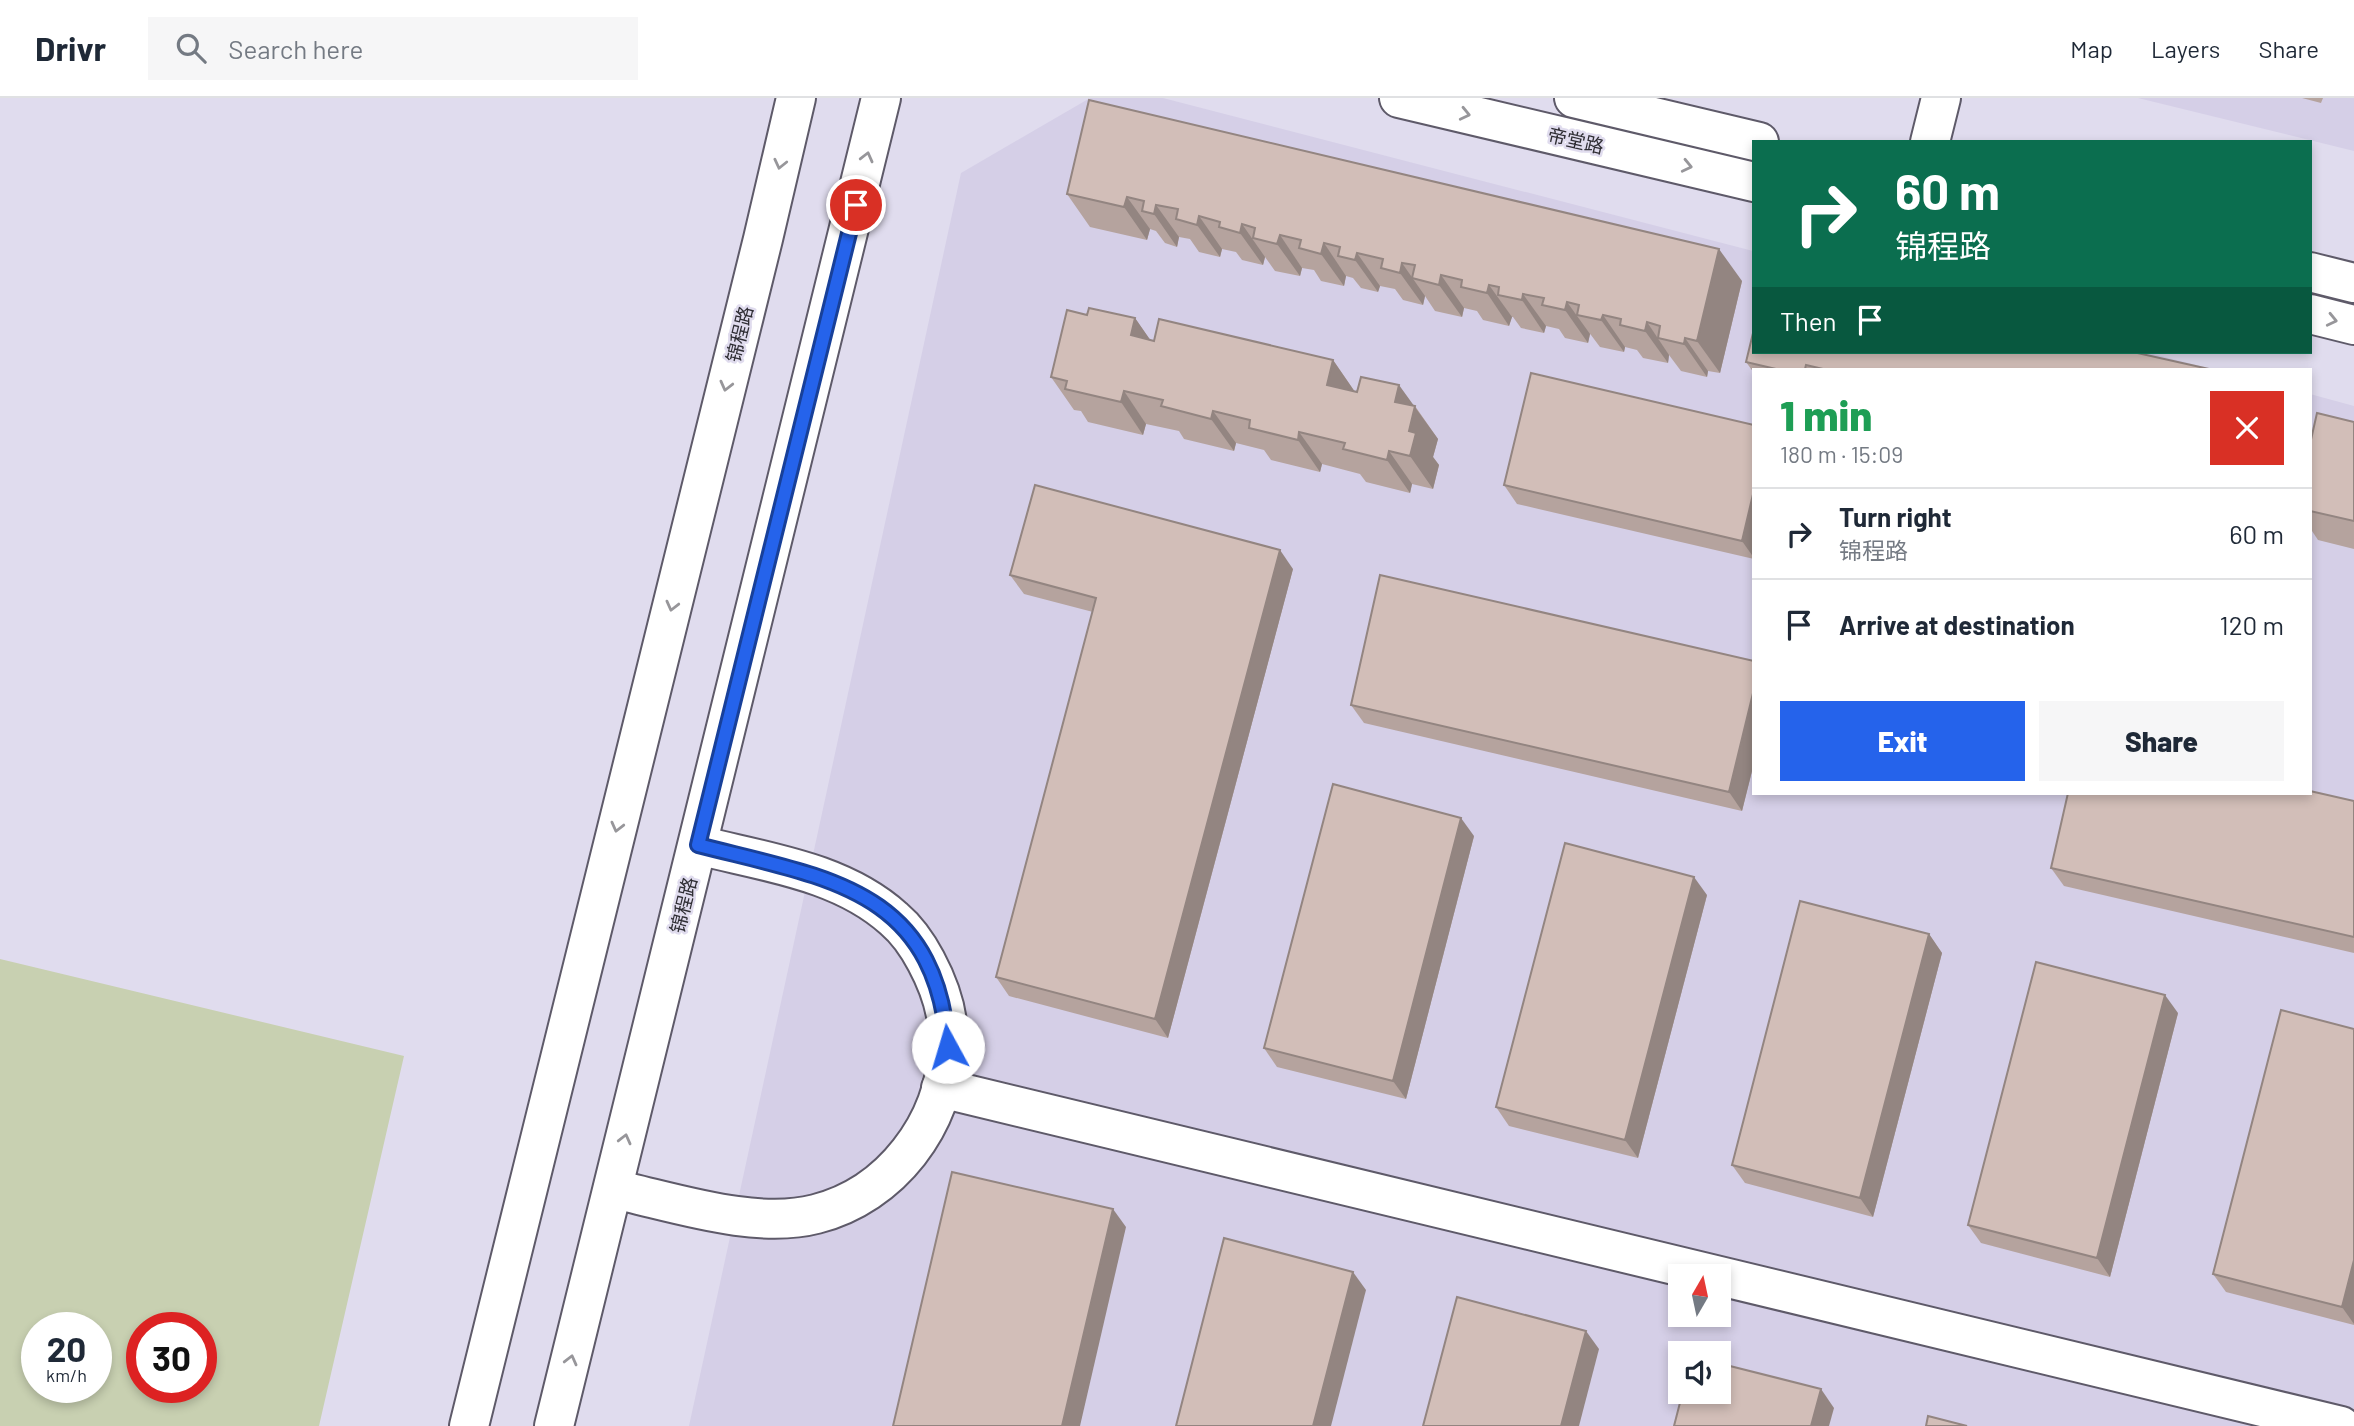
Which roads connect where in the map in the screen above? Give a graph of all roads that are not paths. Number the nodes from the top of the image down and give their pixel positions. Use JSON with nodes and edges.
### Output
{"nodes":[{"id":1,"x":796,"y":98,"type":"edge"},
{"id":2,"x":881,"y":98,"type":"edge"},
{"id":3,"x":1399,"y":98,"type":"edge"},
{"id":4,"x":1574,"y":98,"type":"edge"},
{"id":5,"x":1941,"y":98,"type":"edge"},
{"id":6,"x":1752,"y":140,"type":"edge"},
{"id":7,"x":1930,"y":140,"type":"edge"},
{"id":8,"x":1752,"y":182,"type":"edge"},
{"id":9,"x":2312,"y":272,"type":"edge"},
{"id":10,"x":2354,"y":283,"type":"edge"},
{"id":11,"x":2312,"y":314,"type":"edge"},
{"id":12,"x":2354,"y":325,"type":"edge"},
{"id":13,"x":698,"y":845,"type":"junction"},
{"id":14,"x":941,"y":1088,"type":"junction"},
{"id":15,"x":613,"y":1189,"type":"junction"},
{"id":16,"x":469,"y":1426,"type":"edge"},
{"id":17,"x":554,"y":1426,"type":"edge"},
{"id":18,"x":2341,"y":1426,"type":"edge"}],
"edges":[{"from":1,"to":16,"type":"street","name":"锦程路","one_way":true},
{"from":13,"to":2,"type":"street","name":"锦程路","one_way":true},
{"from":3,"to":8,"type":"street","name":"帝堂路","one_way":true},
{"from":4,"to":6,"type":"street","name":"帝堂路"},
{"from":5,"to":7,"type":"street"},
{"from":9,"to":10,"type":"street"},
{"from":11,"to":12,"type":"street","one_way":true},
{"from":13,"to":14,"type":"street"},
{"from":15,"to":13,"type":"street","name":"锦程路","one_way":true},
{"from":14,"to":15,"type":"street"},
{"from":14,"to":18,"type":"street"},
{"from":17,"to":15,"type":"street","name":"锦程路","one_way":true}]}
